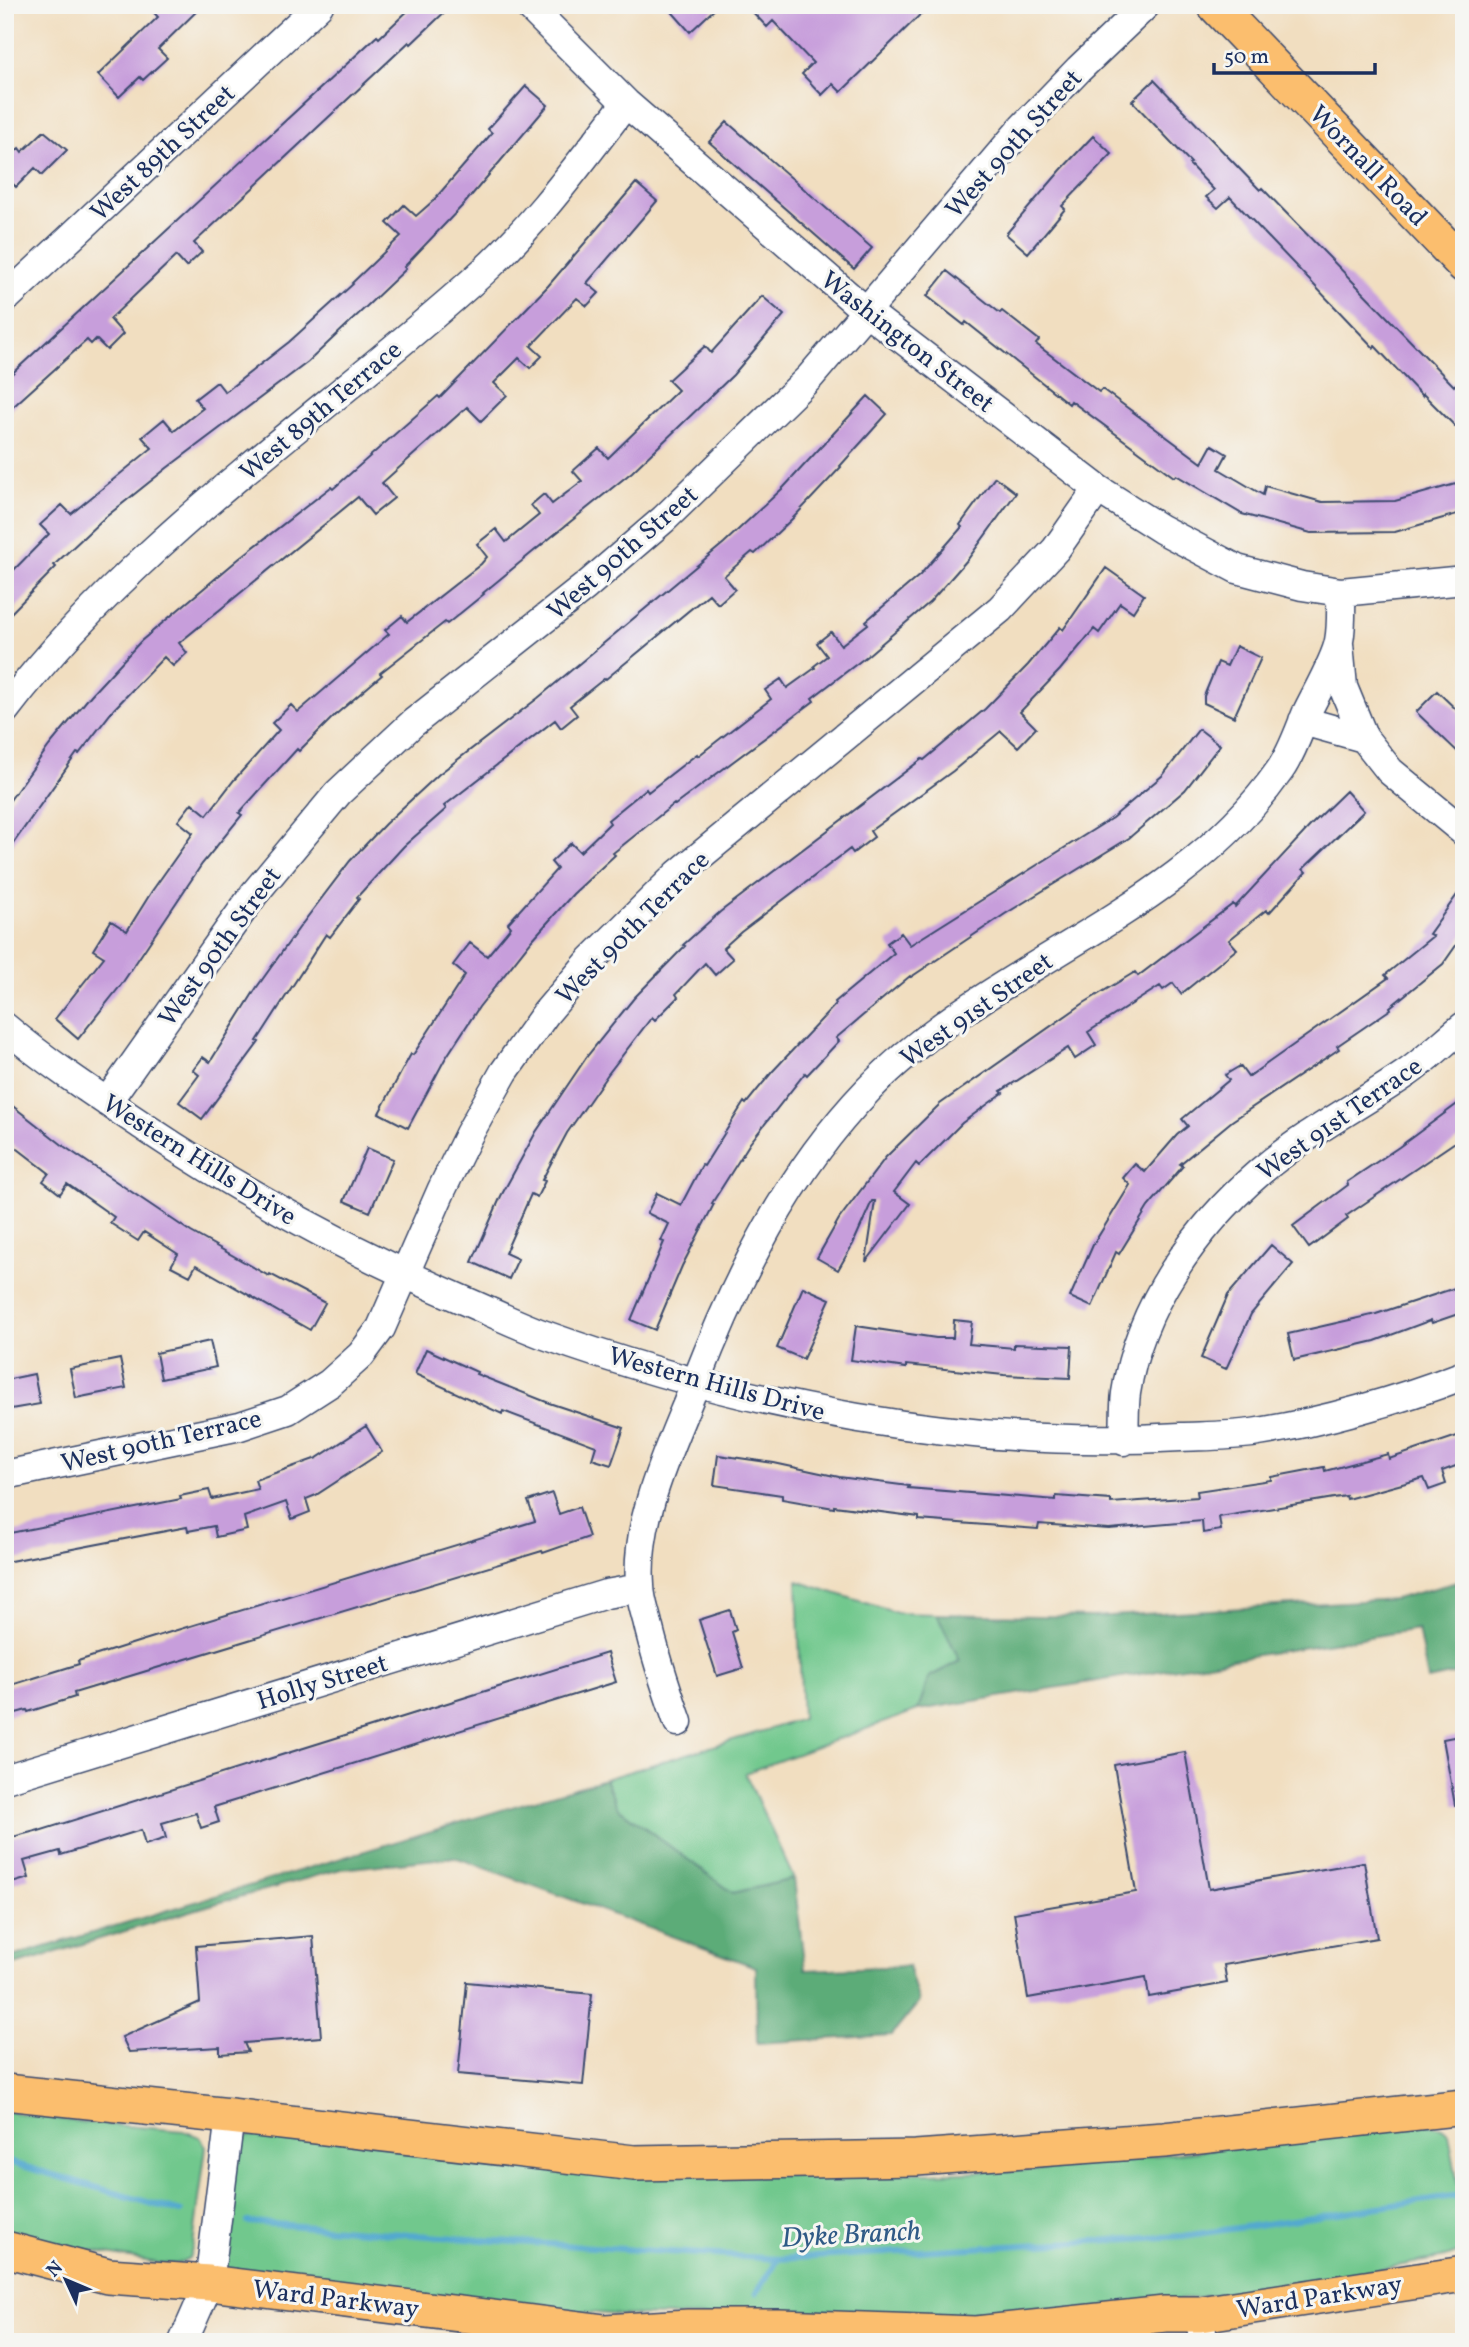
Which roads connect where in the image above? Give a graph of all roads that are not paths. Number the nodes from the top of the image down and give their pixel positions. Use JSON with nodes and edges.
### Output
{"nodes":[{"id":1,"x":319,"y":5,"type":"edge"},
{"id":2,"x":528,"y":5,"type":"edge"},
{"id":3,"x":1146,"y":5,"type":"edge"},
{"id":4,"x":1216,"y":5,"type":"edge"},
{"id":5,"x":626,"y":103,"type":"junction"},
{"id":6,"x":1464,"y":265,"type":"edge"},
{"id":7,"x":5,"y":299,"type":"edge"},
{"id":8,"x":867,"y":312,"type":"junction"},
{"id":9,"x":1097,"y":489,"type":"junction"},
{"id":10,"x":1464,"y":580,"type":"edge"},
{"id":11,"x":1341,"y":592,"type":"junction"},
{"id":12,"x":1339,"y":643,"type":"junction"},
{"id":13,"x":5,"y":710,"type":"edge"},
{"id":14,"x":1303,"y":721,"type":"junction"},
{"id":15,"x":1364,"y":738,"type":"junction"},
{"id":16,"x":1464,"y":832,"type":"edge"},
{"id":17,"x":1464,"y":1026,"type":"edge"},
{"id":18,"x":5,"y":1027,"type":"edge"},
{"id":19,"x":107,"y":1102,"type":"junction"},
{"id":20,"x":404,"y":1275,"type":"junction"},
{"id":21,"x":1464,"y":1375,"type":"edge"},
{"id":22,"x":696,"y":1383,"type":"junction"},
{"id":23,"x":1124,"y":1441,"type":"junction"},
{"id":24,"x":5,"y":1475,"type":"edge"},
{"id":25,"x":640,"y":1588,"type":"junction"},
{"id":26,"x":678,"y":1722,"type":"dead end"},
{"id":27,"x":5,"y":1779,"type":"edge"},
{"id":28,"x":5,"y":2092,"type":"edge"},
{"id":29,"x":1464,"y":2107,"type":"edge"},
{"id":30,"x":229,"y":2116,"type":"junction"},
{"id":31,"x":5,"y":2249,"type":"edge"},
{"id":32,"x":1464,"y":2274,"type":"edge"},
{"id":33,"x":209,"y":2283,"type":"junction"},
{"id":34,"x":1202,"y":2328,"type":"edge"},
{"id":35,"x":183,"y":2342,"type":"edge"}],
"edges":[{"from":1,"to":7,"type":"street","name":"West 89th Street"},
{"from":2,"to":5,"type":"street","name":"Washington Street"},
{"from":3,"to":8,"type":"street","name":"West 90th Street"},
{"from":4,"to":6,"type":"main road","name":"Wornall Road"},
{"from":5,"to":8,"type":"street","name":"Washington Street"},
{"from":5,"to":13,"type":"street","name":"West 89th Terrace"},
{"from":8,"to":9,"type":"street","name":"Washington Street"},
{"from":8,"to":19,"type":"street","name":"West 90th Street"},
{"from":9,"to":11,"type":"street","name":"Washington Street"},
{"from":9,"to":20,"type":"street","name":"West 90th Terrace"},
{"from":10,"to":11,"type":"street"},
{"from":11,"to":12,"type":"street","name":"West 91st Street"},
{"from":12,"to":14,"type":"street","name":"West 91st Street"},
{"from":12,"to":15,"type":"street"},
{"from":14,"to":15,"type":"street"},
{"from":14,"to":22,"type":"street","name":"West 91st Street"},
{"from":15,"to":16,"type":"street"},
{"from":17,"to":23,"type":"street","name":"West 91st Terrace"},
{"from":18,"to":19,"type":"street","name":"Western Hills Drive"},
{"from":19,"to":20,"type":"street","name":"Western Hills Drive"},
{"from":20,"to":22,"type":"street","name":"Western Hills Drive"},
{"from":20,"to":24,"type":"street","name":"West 90th Terrace"},
{"from":21,"to":23,"type":"street","name":"Western Hills Drive"},
{"from":22,"to":23,"type":"street","name":"Western Hills Drive"},
{"from":22,"to":25,"type":"street","name":"West 91st Street"},
{"from":25,"to":26,"type":"street","name":"West 91st Street"},
{"from":25,"to":27,"type":"street","name":"Holly Street"},
{"from":28,"to":30,"type":"main road"},
{"from":29,"to":30,"type":"main road"},
{"from":30,"to":33,"type":"street"},
{"from":31,"to":33,"type":"main road","name":"Ward Parkway"},
{"from":32,"to":34,"type":"main road","name":"Ward Parkway"},
{"from":33,"to":34,"type":"main road","name":"Ward Parkway"},
{"from":33,"to":35,"type":"street"}]}
